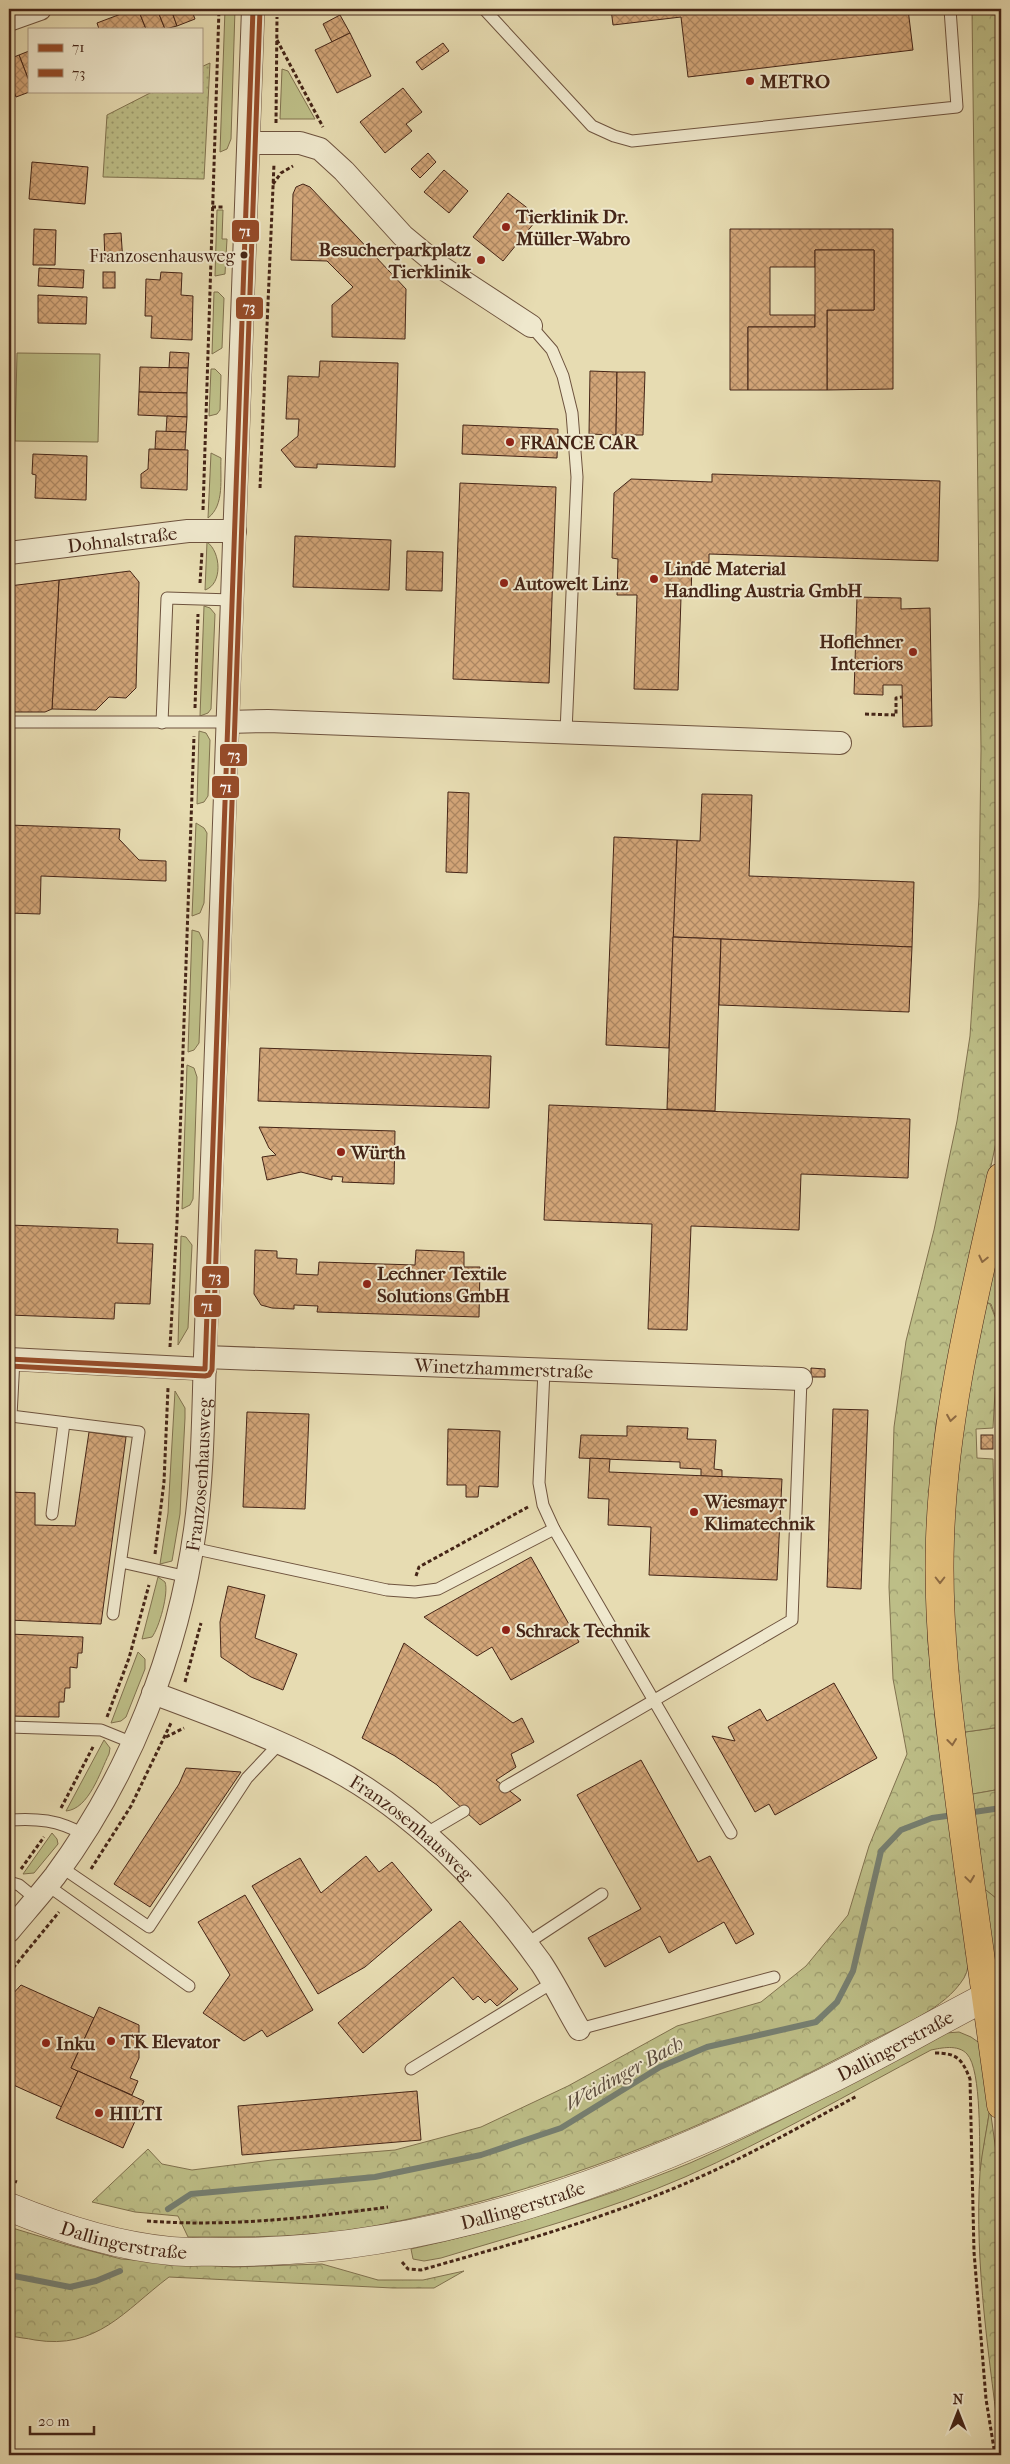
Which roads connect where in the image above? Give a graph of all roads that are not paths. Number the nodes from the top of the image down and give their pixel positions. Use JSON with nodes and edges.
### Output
{"nodes":[{"id":1,"x":40,"y":9,"type":"edge"},
{"id":2,"x":253,"y":9,"type":"edge"},
{"id":3,"x":484,"y":9,"type":"edge"},
{"id":4,"x":950,"y":9,"type":"edge"},
{"id":5,"x":9,"y":20,"type":"edge"},
{"id":6,"x":249,"y":143,"type":"junction"},
{"id":7,"x":531,"y":326,"type":"joint"},
{"id":8,"x":235,"y":531,"type":"junction"},
{"id":9,"x":9,"y":553,"type":"edge"},
{"id":10,"x":232,"y":600,"type":"junction"},
{"id":11,"x":9,"y":722,"type":"edge"},
{"id":12,"x":228,"y":722,"type":"junction"},
{"id":13,"x":162,"y":723,"type":"junction"},
{"id":14,"x":566,"y":732,"type":"junction"},
{"id":15,"x":840,"y":743,"type":"dead end"},
{"id":16,"x":1001,"y":1177,"type":"edge"},
{"id":17,"x":12,"y":1359,"type":"edge"},
{"id":18,"x":205,"y":1363,"type":"junction"},
{"id":19,"x":544,"y":1370,"type":"junction"},
{"id":20,"x":801,"y":1380,"type":"joint"},
{"id":21,"x":64,"y":1422,"type":"junction"},
{"id":22,"x":52,"y":1514,"type":"dead end"},
{"id":23,"x":554,"y":1529,"type":"junction"},
{"id":24,"x":192,"y":1548,"type":"junction"},
{"id":25,"x":120,"y":1562,"type":"junction"},
{"id":26,"x":188,"y":1577,"type":"junction"},
{"id":27,"x":113,"y":1614,"type":"dead end"},
{"id":28,"x":153,"y":1693,"type":"junction"},
{"id":29,"x":653,"y":1700,"type":"junction"},
{"id":30,"x":9,"y":1727,"type":"edge"},
{"id":31,"x":133,"y":1743,"type":"junction"},
{"id":32,"x":279,"y":1744,"type":"junction"},
{"id":33,"x":505,"y":1787,"type":"dead end"},
{"id":34,"x":464,"y":1811,"type":"dead end"},
{"id":35,"x":9,"y":1820,"type":"edge"},
{"id":36,"x":83,"y":1834,"type":"junction"},
{"id":37,"x":425,"y":1834,"type":"junction"},
{"id":38,"x":731,"y":1834,"type":"dead end"},
{"id":39,"x":61,"y":1867,"type":"junction"},
{"id":40,"x":9,"y":1882,"type":"edge"},
{"id":41,"x":42,"y":1892,"type":"junction"},
{"id":42,"x":602,"y":1894,"type":"dead end"},
{"id":43,"x":9,"y":1931,"type":"edge"},
{"id":44,"x":526,"y":1944,"type":"junction"},
{"id":45,"x":774,"y":1977,"type":"dead end"},
{"id":46,"x":552,"y":1983,"type":"junction"},
{"id":47,"x":189,"y":1986,"type":"dead end"},
{"id":48,"x":994,"y":1993,"type":"edge"},
{"id":49,"x":579,"y":2029,"type":"joint"},
{"id":50,"x":411,"y":2069,"type":"dead end"},
{"id":51,"x":1001,"y":2105,"type":"edge"},
{"id":52,"x":9,"y":2207,"type":"edge"}],
"edges":[{"from":1,"to":5,"type":"street"},
{"from":2,"to":6,"type":"street","name":"Franzosenhausweg"},
{"from":3,"to":4,"type":"lane"},
{"from":6,"to":7,"type":"street"},
{"from":6,"to":8,"type":"street","name":"Franzosenhausweg"},
{"from":7,"to":14,"type":"lane"},
{"from":8,"to":9,"type":"street","name":"Dohnalstraße"},
{"from":8,"to":10,"type":"street","name":"Franzosenhausweg"},
{"from":10,"to":12,"type":"street","name":"Franzosenhausweg"},
{"from":10,"to":13,"type":"lane"},
{"from":11,"to":13,"type":"lane"},
{"from":12,"to":13,"type":"lane"},
{"from":12,"to":14,"type":"street"},
{"from":12,"to":18,"type":"street","name":"Franzosenhausweg"},
{"from":14,"to":15,"type":"street"},
{"from":16,"to":48,"type":"highway","one_way":true},
{"from":17,"to":18,"type":"street","name":"Winetzhammerstraße"},
{"from":17,"to":21,"type":"lane"},
{"from":18,"to":19,"type":"street","name":"Winetzhammerstraße"},
{"from":18,"to":24,"type":"street","name":"Franzosenhausweg"},
{"from":19,"to":20,"type":"street","name":"Winetzhammerstraße"},
{"from":19,"to":23,"type":"lane"},
{"from":20,"to":29,"type":"lane"},
{"from":21,"to":22,"type":"lane"},
{"from":21,"to":25,"type":"lane"},
{"from":23,"to":24,"type":"lane"},
{"from":23,"to":29,"type":"lane"},
{"from":24,"to":26,"type":"street","name":"Franzosenhausweg"},
{"from":25,"to":26,"type":"lane"},
{"from":25,"to":27,"type":"lane"},
{"from":26,"to":28,"type":"street","name":"Franzosenhausweg"},
{"from":28,"to":31,"type":"street","name":"Franzosenhausweg"},
{"from":28,"to":32,"type":"street","name":"Franzosenhausweg"},
{"from":29,"to":33,"type":"lane"},
{"from":29,"to":38,"type":"lane"},
{"from":30,"to":31,"type":"lane"},
{"from":31,"to":36,"type":"street","name":"Franzosenhausweg"},
{"from":32,"to":37,"type":"street","name":"Franzosenhausweg"},
{"from":32,"to":39,"type":"lane"},
{"from":34,"to":37,"type":"lane"},
{"from":35,"to":36,"type":"lane"},
{"from":36,"to":39,"type":"street","name":"Franzosenhausweg"},
{"from":37,"to":44,"type":"street","name":"Franzosenhausweg"},
{"from":39,"to":41,"type":"street","name":"Franzosenhausweg"},
{"from":40,"to":41,"type":"lane"},
{"from":41,"to":43,"type":"street","name":"Franzosenhausweg"},
{"from":41,"to":47,"type":"lane"},
{"from":42,"to":44,"type":"lane"},
{"from":44,"to":46,"type":"street","name":"Franzosenhausweg"},
{"from":45,"to":49,"type":"lane"},
{"from":46,"to":49,"type":"street","name":"Franzosenhausweg"},
{"from":46,"to":50,"type":"lane"},
{"from":48,"to":51,"type":"highway"},
{"from":48,"to":52,"type":"street","name":"Dallingerstraße"}]}
